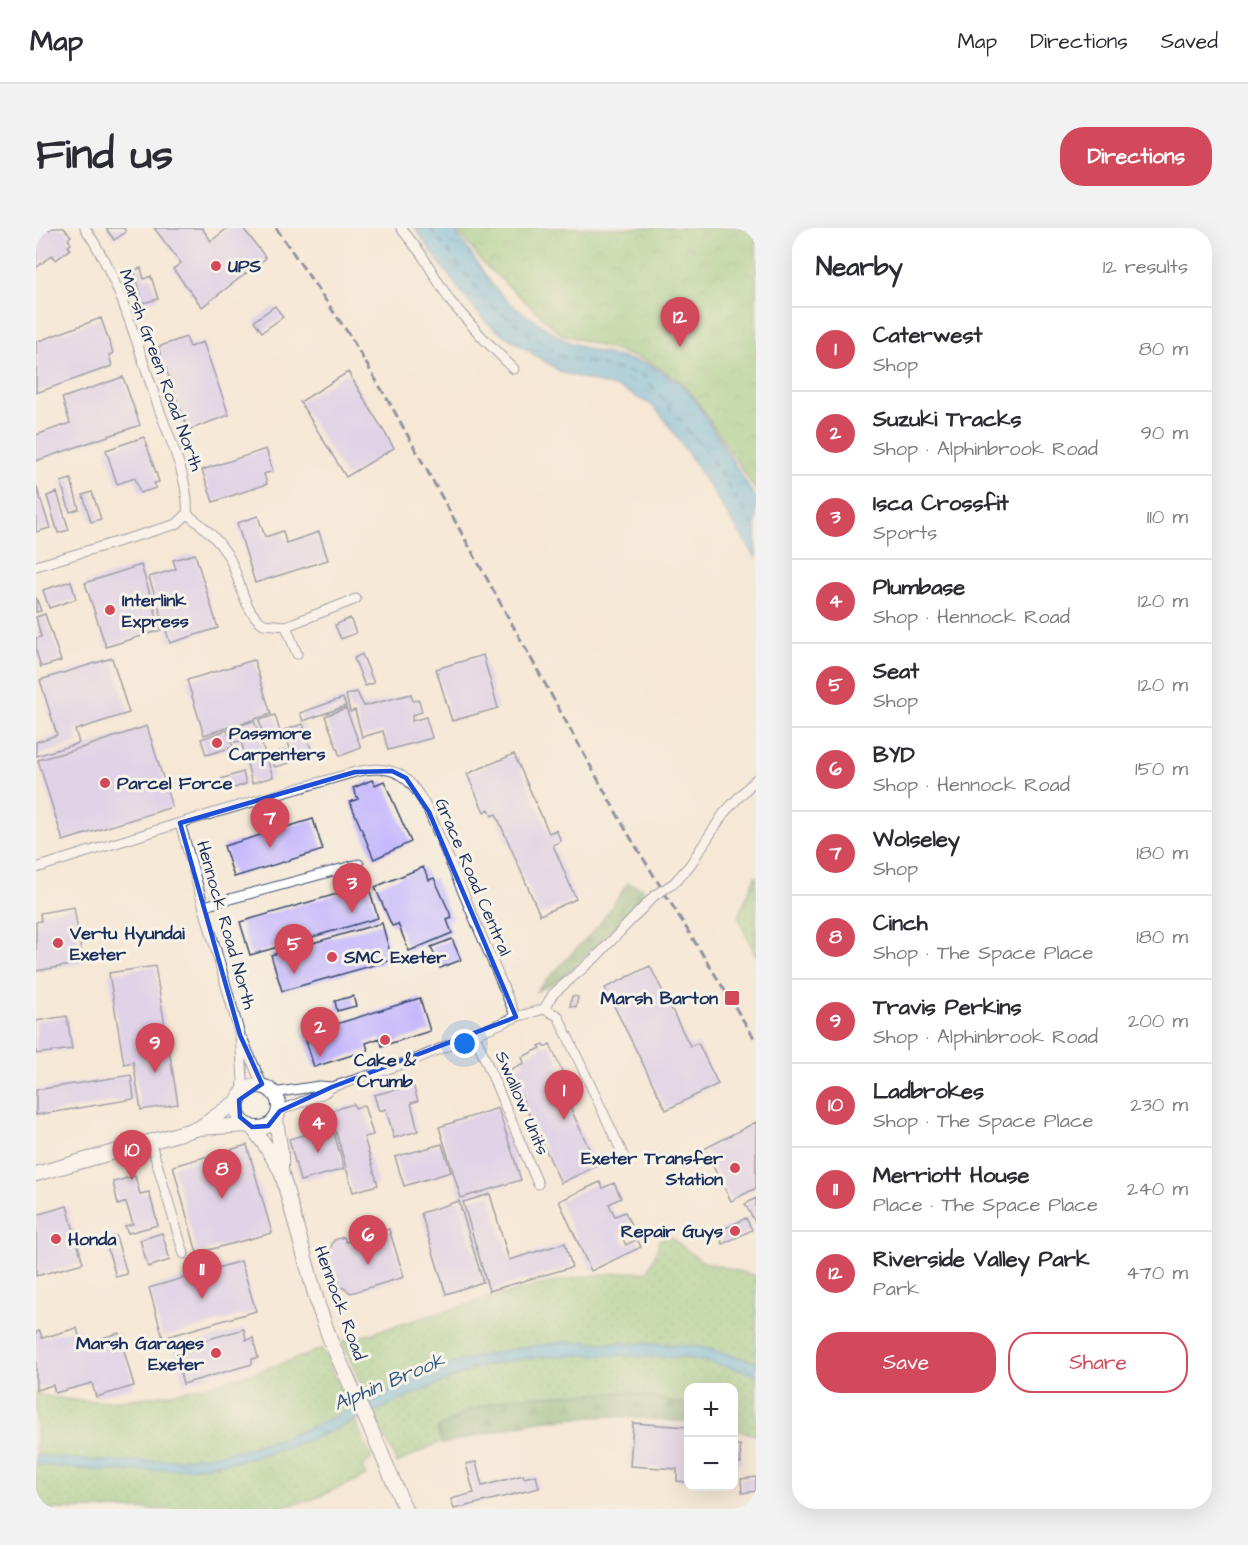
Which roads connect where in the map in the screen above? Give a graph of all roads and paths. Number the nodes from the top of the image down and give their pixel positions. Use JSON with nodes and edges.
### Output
{"nodes":[{"id":1,"x":85,"y":228,"type":"edge"},
{"id":2,"x":401,"y":228,"type":"edge"},
{"id":3,"x":514,"y":369,"type":"dead end"},
{"id":4,"x":187,"y":514,"type":"junction"},
{"id":5,"x":36,"y":566,"type":"edge"},
{"id":6,"x":356,"y":599,"type":"dead end"},
{"id":7,"x":286,"y":626,"type":"junction"},
{"id":8,"x":297,"y":654,"type":"dead end"},
{"id":9,"x":756,"y":779,"type":"edge"},
{"id":10,"x":180,"y":823,"type":"junction"},
{"id":11,"x":359,"y":864,"type":"dead end"},
{"id":12,"x":36,"y":868,"type":"edge"},
{"id":13,"x":204,"y":906,"type":"junction"},
{"id":14,"x":544,"y":1009,"type":"junction"},
{"id":15,"x":516,"y":1017,"type":"junction"},
{"id":16,"x":240,"y":1035,"type":"junction"},
{"id":17,"x":475,"y":1035,"type":"junction"},
{"id":18,"x":332,"y":1087,"type":"junction"},
{"id":19,"x":268,"y":1090,"type":"junction"},
{"id":20,"x":240,"y":1098,"type":"junction"},
{"id":21,"x":277,"y":1115,"type":"junction"},
{"id":22,"x":250,"y":1126,"type":"junction"},
{"id":23,"x":199,"y":1128,"type":"junction"},
{"id":24,"x":150,"y":1140,"type":"junction"},
{"id":25,"x":613,"y":1161,"type":"dead end"},
{"id":26,"x":281,"y":1171,"type":"junction"},
{"id":27,"x":36,"y":1174,"type":"edge"},
{"id":28,"x":538,"y":1184,"type":"dead end"},
{"id":29,"x":184,"y":1254,"type":"dead end"},
{"id":30,"x":405,"y":1509,"type":"edge"}],
"edges":[{"from":1,"to":4,"type":"street","name":"Marsh Green Road North"},
{"from":2,"to":3,"type":"street"},
{"from":4,"to":5,"type":"street"},
{"from":4,"to":7,"type":"street"},
{"from":6,"to":7,"type":"street"},
{"from":7,"to":8,"type":"street"},
{"from":9,"to":14,"type":"street","bridge":true},
{"from":10,"to":12,"type":"street","name":"Grace Road Central"},
{"from":10,"to":13,"type":"street","name":"Hennock Road North"},
{"from":10,"to":15,"type":"street","name":"Grace Road Central"},
{"from":11,"to":13,"type":"street"},
{"from":13,"to":16,"type":"street","name":"Hennock Road North"},
{"from":14,"to":15,"type":"street"},
{"from":14,"to":25,"type":"street"},
{"from":15,"to":17,"type":"street"},
{"from":16,"to":19,"type":"street","name":"Hennock Road North"},
{"from":16,"to":20,"type":"street","name":"Hennock Road North"},
{"from":17,"to":18,"type":"street"},
{"from":17,"to":28,"type":"street","name":"Swallow Units"},
{"from":18,"to":19,"type":"street"},
{"from":18,"to":21,"type":"street"},
{"from":19,"to":20,"type":"main road"},
{"from":19,"to":21,"type":"main road"},
{"from":20,"to":22,"type":"main road"},
{"from":20,"to":23,"type":"main road"},
{"from":21,"to":22,"type":"main road"},
{"from":21,"to":26,"type":"main road","name":"Hennock Road"},
{"from":22,"to":23,"type":"main road"},
{"from":22,"to":26,"type":"main road","name":"Hennock Road"},
{"from":23,"to":24,"type":"main road"},
{"from":24,"to":27,"type":"main road"},
{"from":24,"to":29,"type":"street"},
{"from":26,"to":30,"type":"main road","name":"Hennock Road"}]}
